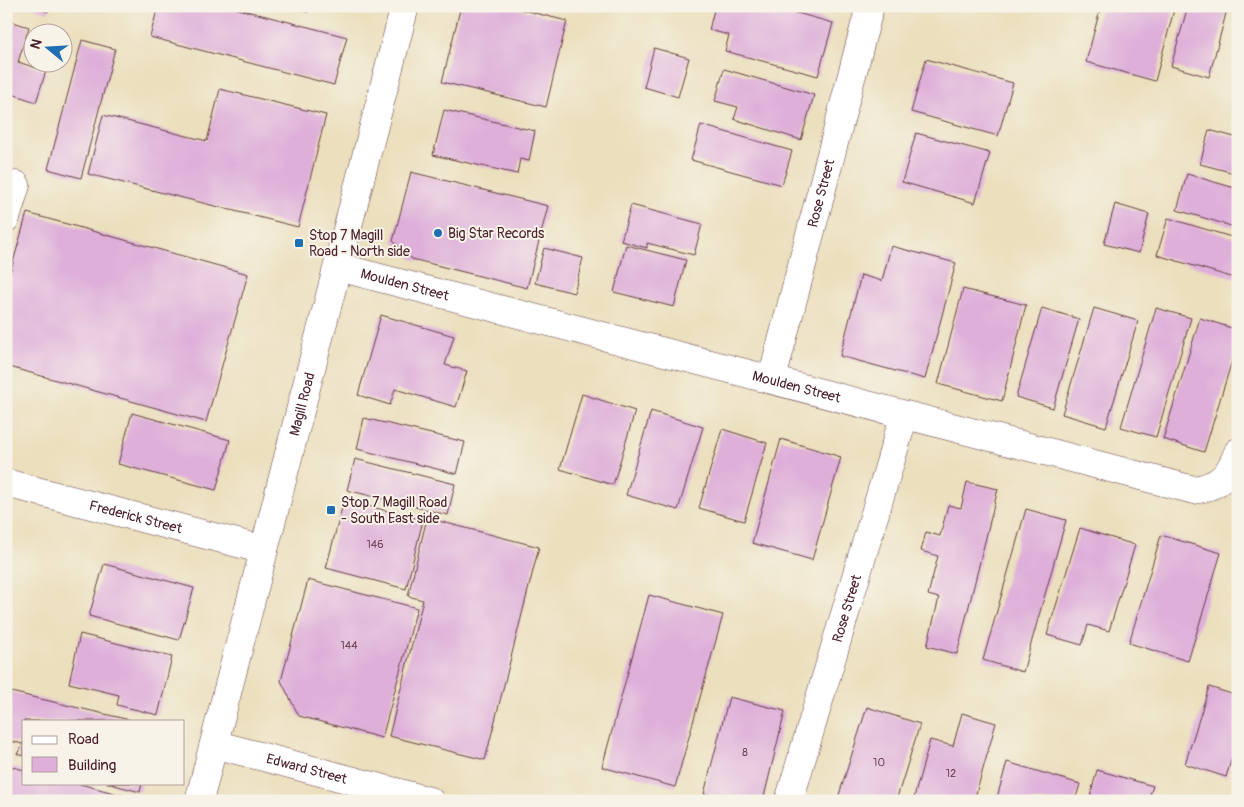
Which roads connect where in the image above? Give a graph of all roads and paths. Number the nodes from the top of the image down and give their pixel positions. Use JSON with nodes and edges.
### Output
{"nodes":[{"id":1,"x":405,"y":6,"type":"edge"},
{"id":2,"x":870,"y":6,"type":"edge"},
{"id":3,"x":16,"y":185,"type":"dead end"},
{"id":4,"x":6,"y":218,"type":"edge"},
{"id":5,"x":338,"y":267,"type":"junction"},
{"id":6,"x":772,"y":379,"type":"junction"},
{"id":7,"x":904,"y":416,"type":"junction"},
{"id":8,"x":1238,"y":452,"type":"edge"},
{"id":9,"x":6,"y":483,"type":"edge"},
{"id":10,"x":264,"y":550,"type":"junction"},
{"id":11,"x":214,"y":744,"type":"junction"},
{"id":12,"x":199,"y":801,"type":"edge"},
{"id":13,"x":430,"y":801,"type":"edge"},
{"id":14,"x":789,"y":801,"type":"edge"}],
"edges":[{"from":1,"to":5,"type":"street","name":"Magill Road"},
{"from":2,"to":6,"type":"street","name":"Rose Street"},
{"from":3,"to":4,"type":"street"},
{"from":5,"to":6,"type":"street","name":"Moulden Street"},
{"from":5,"to":10,"type":"street","name":"Magill Road"},
{"from":6,"to":7,"type":"street","name":"Moulden Street"},
{"from":7,"to":8,"type":"street","name":"Moulden Street"},
{"from":7,"to":14,"type":"street","name":"Rose Street"},
{"from":9,"to":10,"type":"street","name":"Frederick Street"},
{"from":10,"to":11,"type":"street","name":"Magill Road"},
{"from":11,"to":12,"type":"street","name":"Magill Road"},
{"from":11,"to":13,"type":"street","name":"Edward Street"}]}
